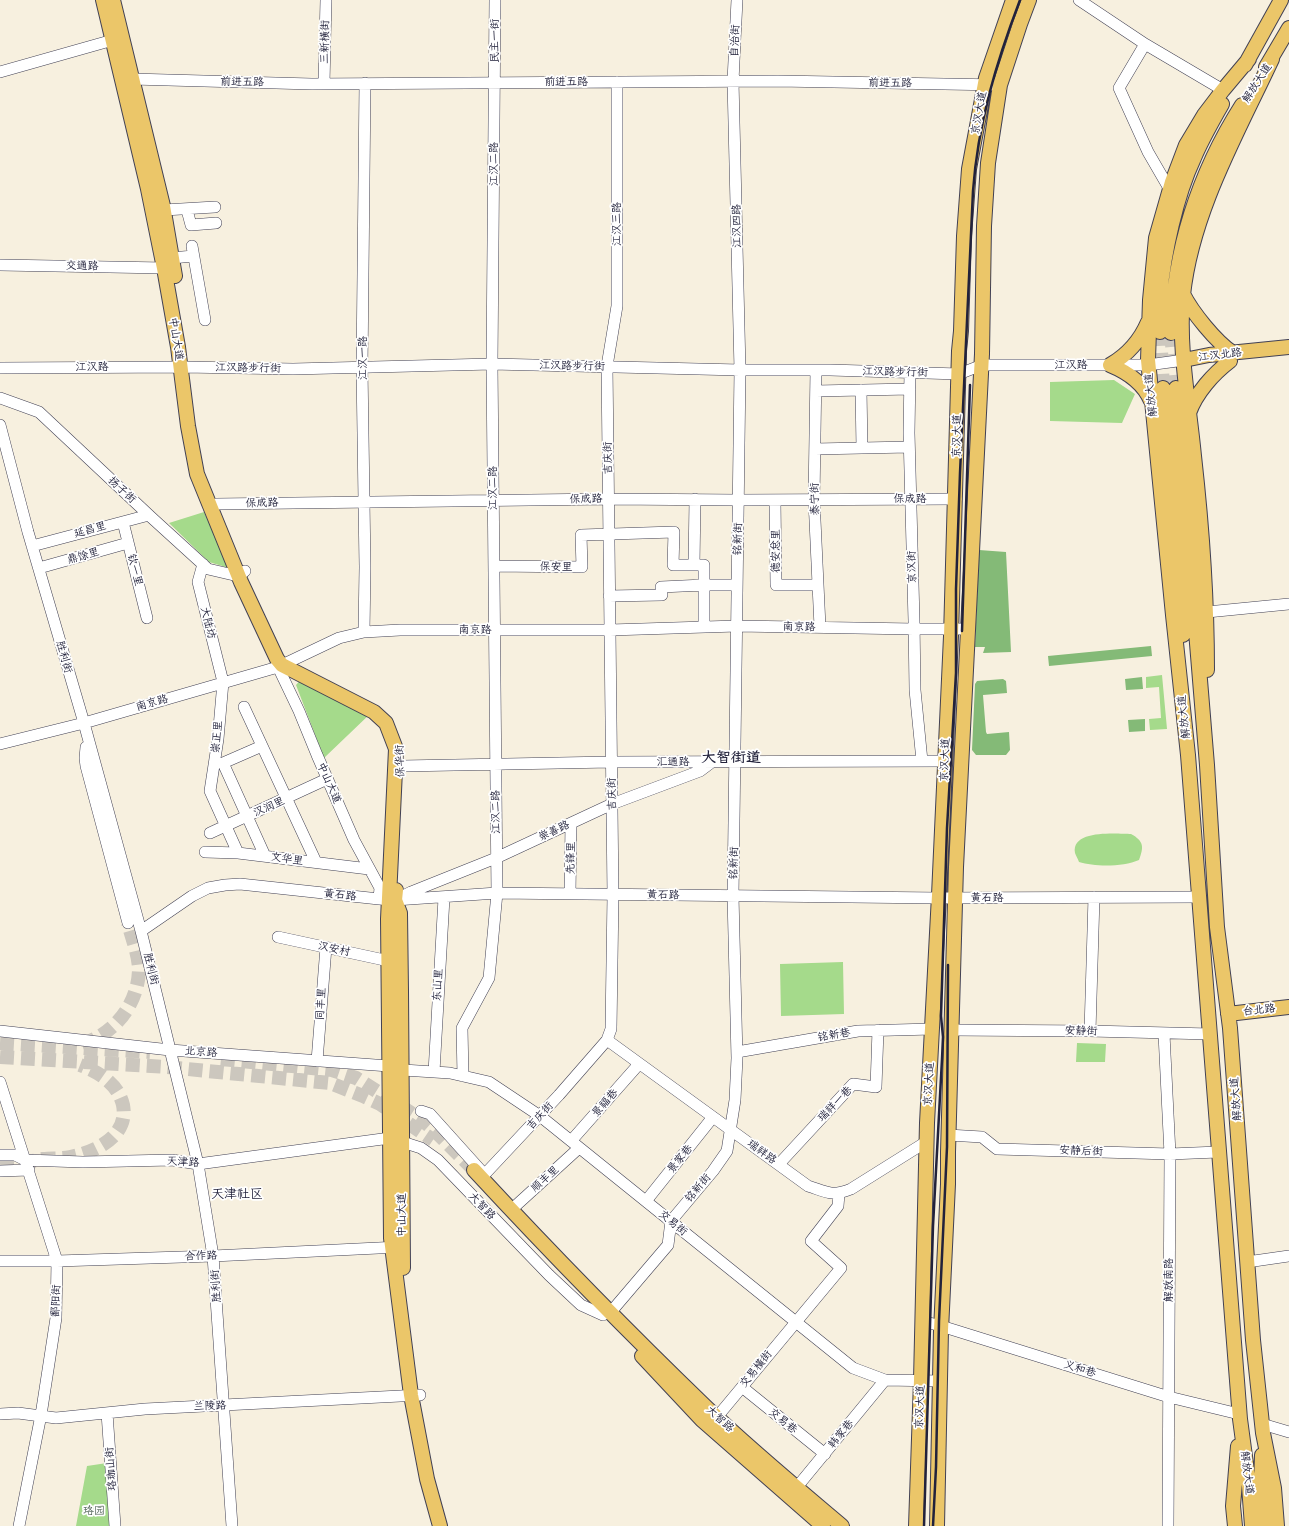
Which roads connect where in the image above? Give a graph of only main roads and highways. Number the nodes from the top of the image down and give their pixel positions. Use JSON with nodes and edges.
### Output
{"nodes":[{"id":1,"x":103,"y":0,"type":"edge"},
{"id":2,"x":113,"y":0,"type":"edge"},
{"id":3,"x":1013,"y":0,"type":"edge"},
{"id":4,"x":1029,"y":0,"type":"edge"},
{"id":5,"x":1281,"y":0,"type":"edge"},
{"id":6,"x":1287,"y":36,"type":"edge"},
{"id":7,"x":1249,"y":58,"type":"junction"},
{"id":8,"x":1272,"y":59,"type":"junction"},
{"id":9,"x":168,"y":263,"type":"junction"},
{"id":10,"x":1183,"y":294,"type":"junction"},
{"id":11,"x":1149,"y":318,"type":"junction"},
{"id":12,"x":1289,"y":347,"type":"edge"},
{"id":13,"x":1289,"y":356,"type":"edge"},
{"id":14,"x":1231,"y":357,"type":"junction"},
{"id":15,"x":1184,"y":360,"type":"junction"},
{"id":16,"x":184,"y":367,"type":"junction"},
{"id":17,"x":1153,"y":406,"type":"junction"},
{"id":18,"x":1189,"y":413,"type":"junction"},
{"id":19,"x":242,"y":574,"type":"junction"},
{"id":20,"x":282,"y":665,"type":"junction"},
{"id":21,"x":1188,"y":755,"type":"junction"},
{"id":22,"x":1207,"y":765,"type":"junction"},
{"id":23,"x":388,"y":899,"type":"junction"},
{"id":24,"x":1289,"y":1007,"type":"edge"},
{"id":25,"x":1228,"y":1014,"type":"junction"},
{"id":26,"x":396,"y":1140,"type":"junction"},
{"id":27,"x":606,"y":1312,"type":"junction"},
{"id":28,"x":416,"y":1395,"type":"junction"},
{"id":29,"x":1239,"y":1417,"type":"junction"},
{"id":30,"x":1263,"y":1428,"type":"junction"},
{"id":31,"x":1255,"y":1485,"type":"junction"},
{"id":32,"x":440,"y":1526,"type":"edge"},
{"id":33,"x":449,"y":1526,"type":"edge"},
{"id":34,"x":823,"y":1526,"type":"edge"},
{"id":35,"x":842,"y":1526,"type":"edge"},
{"id":36,"x":916,"y":1526,"type":"edge"},
{"id":37,"x":937,"y":1526,"type":"edge"},
{"id":38,"x":1235,"y":1526,"type":"edge"},
{"id":39,"x":1252,"y":1526,"type":"edge"},
{"id":40,"x":1263,"y":1526,"type":"edge"},
{"id":41,"x":1277,"y":1526,"type":"edge"}],
"edges":[{"from":1,"to":9,"type":"main road","name":"中山大道"},
{"from":2,"to":9,"type":"main road","name":"中山大道"},
{"from":3,"to":36,"type":"main road","name":"京汉大道"},
{"from":4,"to":37,"type":"main road","name":"京汉大道"},
{"from":5,"to":7,"type":"main road","name":"解放大道"},
{"from":6,"to":8,"type":"main road","name":"解放大道"},
{"from":7,"to":8,"type":"main road","name":"解放大道"},
{"from":7,"to":11,"type":"main road","name":"解放大道"},
{"from":8,"to":10,"type":"main road","name":"解放大道"},
{"from":9,"to":16,"type":"main road","name":"中山大道"},
{"from":10,"to":14,"type":"main road"},
{"from":10,"to":15,"type":"main road","name":"解放大道"},
{"from":11,"to":17,"type":"main road","name":"解放大道"},
{"from":11,"to":17,"type":"main road"},
{"from":12,"to":14,"type":"main road","name":"江汉北路"},
{"from":13,"to":14,"type":"main road","name":"江汉北路"},
{"from":14,"to":15,"type":"main road","name":"江汉北路"},
{"from":14,"to":18,"type":"main road"},
{"from":15,"to":18,"type":"main road","name":"解放大道"},
{"from":16,"to":19,"type":"main road","name":"中山大道"},
{"from":16,"to":19,"type":"main road","name":"中山大道"},
{"from":17,"to":21,"type":"main road","name":"解放大道"},
{"from":18,"to":22,"type":"main road","name":"解放大道"},
{"from":19,"to":20,"type":"main road","name":"中山大道"},
{"from":20,"to":23,"type":"main road","name":"保华街"},
{"from":20,"to":23,"type":"main road","name":"保华街"},
{"from":21,"to":22,"type":"main road","name":"解放大道"},
{"from":21,"to":29,"type":"main road","name":"解放大道"},
{"from":22,"to":25,"type":"main road","name":"解放大道"},
{"from":23,"to":26,"type":"main road","name":"中山大道"},
{"from":23,"to":26,"type":"main road","name":"中山大道"},
{"from":24,"to":25,"type":"main road","name":"台北路"},
{"from":25,"to":30,"type":"main road","name":"解放大道"},
{"from":26,"to":28,"type":"main road","name":"中山大道"},
{"from":27,"to":27,"type":"main road","name":"大智路"},
{"from":27,"to":34,"type":"main road","name":"大智路"},
{"from":27,"to":35,"type":"main road","name":"大智路"},
{"from":28,"to":32,"type":"main road","name":"中山大道"},
{"from":28,"to":33,"type":"main road","name":"中山大道"},
{"from":29,"to":31,"type":"main road","name":"解放大道"},
{"from":29,"to":38,"type":"main road","name":"解放大道"},
{"from":30,"to":31,"type":"main road","name":"解放大道"},
{"from":30,"to":41,"type":"main road","name":"解放大道"},
{"from":31,"to":39,"type":"main road","name":"解放大道"},
{"from":31,"to":40,"type":"main road","name":"解放大道"}]}
